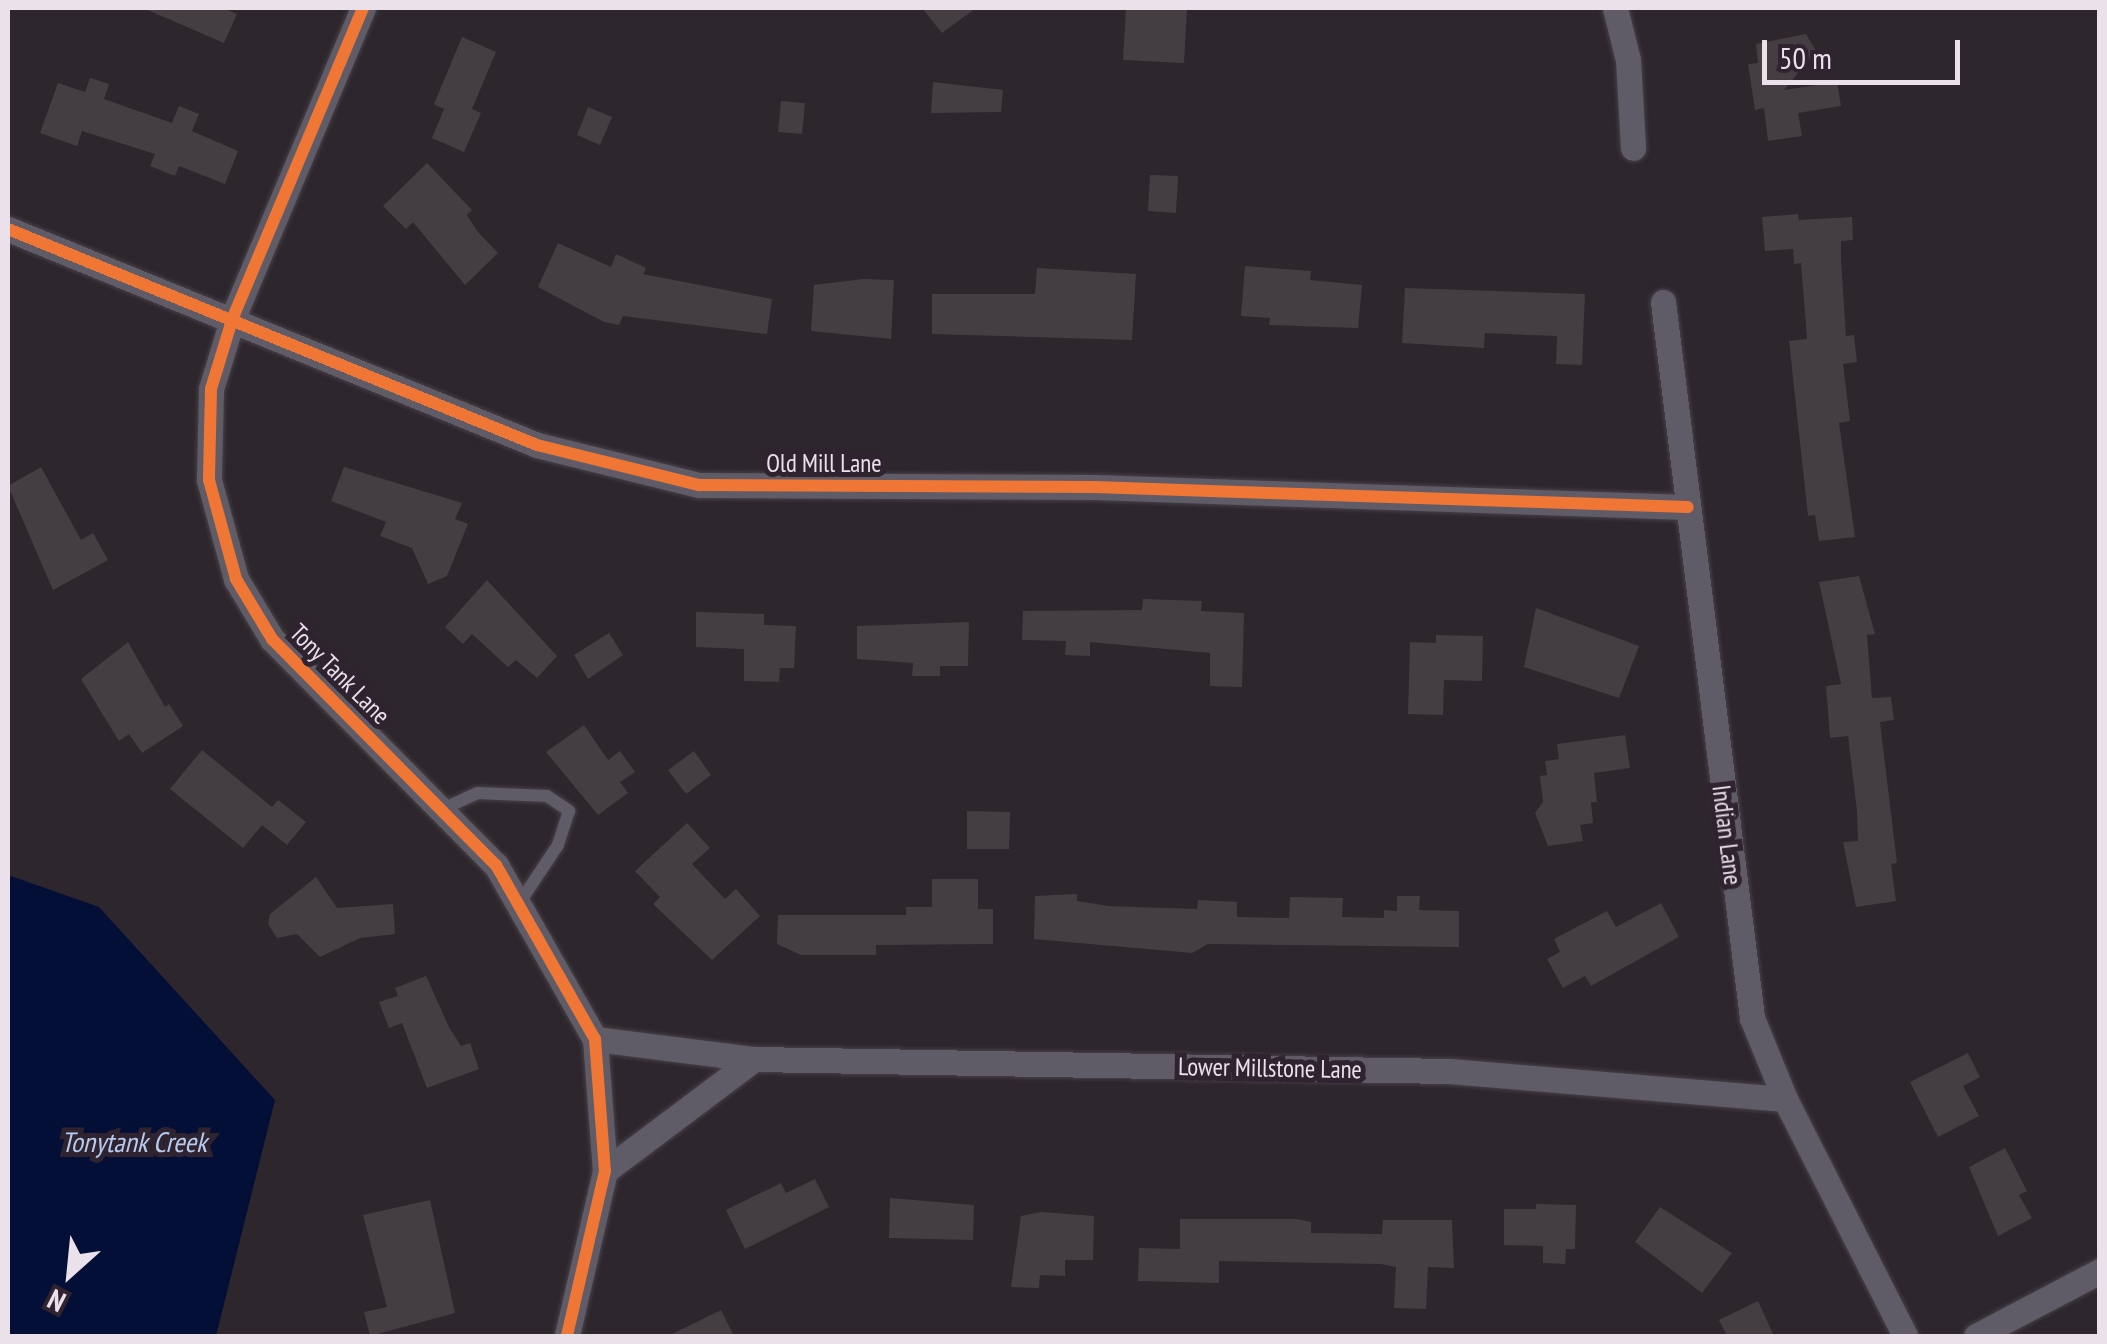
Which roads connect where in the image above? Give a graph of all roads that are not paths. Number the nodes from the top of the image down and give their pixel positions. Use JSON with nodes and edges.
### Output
{"nodes":[{"id":1,"x":363,"y":8,"type":"edge"},
{"id":2,"x":1615,"y":8,"type":"edge"},
{"id":3,"x":1633,"y":148,"type":"dead end"},
{"id":4,"x":8,"y":229,"type":"edge"},
{"id":5,"x":1663,"y":302,"type":"dead end"},
{"id":6,"x":233,"y":317,"type":"junction"},
{"id":7,"x":1688,"y":507,"type":"junction"},
{"id":8,"x":443,"y":809,"type":"junction"},
{"id":9,"x":520,"y":902,"type":"junction"},
{"id":10,"x":595,"y":1039,"type":"junction"},
{"id":11,"x":754,"y":1060,"type":"junction"},
{"id":12,"x":1785,"y":1099,"type":"junction"},
{"id":13,"x":605,"y":1170,"type":"junction"},
{"id":14,"x":2100,"y":1271,"type":"edge"},
{"id":15,"x":568,"y":1336,"type":"edge"},
{"id":16,"x":1905,"y":1336,"type":"edge"},
{"id":17,"x":1976,"y":1336,"type":"edge"}],
"edges":[{"from":1,"to":6,"type":"street","name":"Tony Tank Lane"},
{"from":2,"to":3,"type":"street"},
{"from":4,"to":6,"type":"street","name":"Old Mill Lane"},
{"from":5,"to":7,"type":"street","name":"Indian Lane"},
{"from":6,"to":7,"type":"street","name":"Old Mill Lane"},
{"from":6,"to":8,"type":"street","name":"Tony Tank Lane"},
{"from":7,"to":12,"type":"street","name":"Indian Lane"},
{"from":8,"to":9,"type":"street","name":"Tony Tank Lane"},
{"from":8,"to":9,"type":"lane"},
{"from":9,"to":10,"type":"street","name":"Tony Tank Lane"},
{"from":10,"to":11,"type":"street","name":"Lower Millstone Lane"},
{"from":10,"to":13,"type":"street","name":"Tony Tank Lane"},
{"from":11,"to":12,"type":"street","name":"Lower Millstone Lane"},
{"from":11,"to":13,"type":"street"},
{"from":12,"to":16,"type":"street","name":"Indian Lane"},
{"from":13,"to":15,"type":"street","name":"Tony Tank Lane"},
{"from":14,"to":17,"type":"street"}]}
